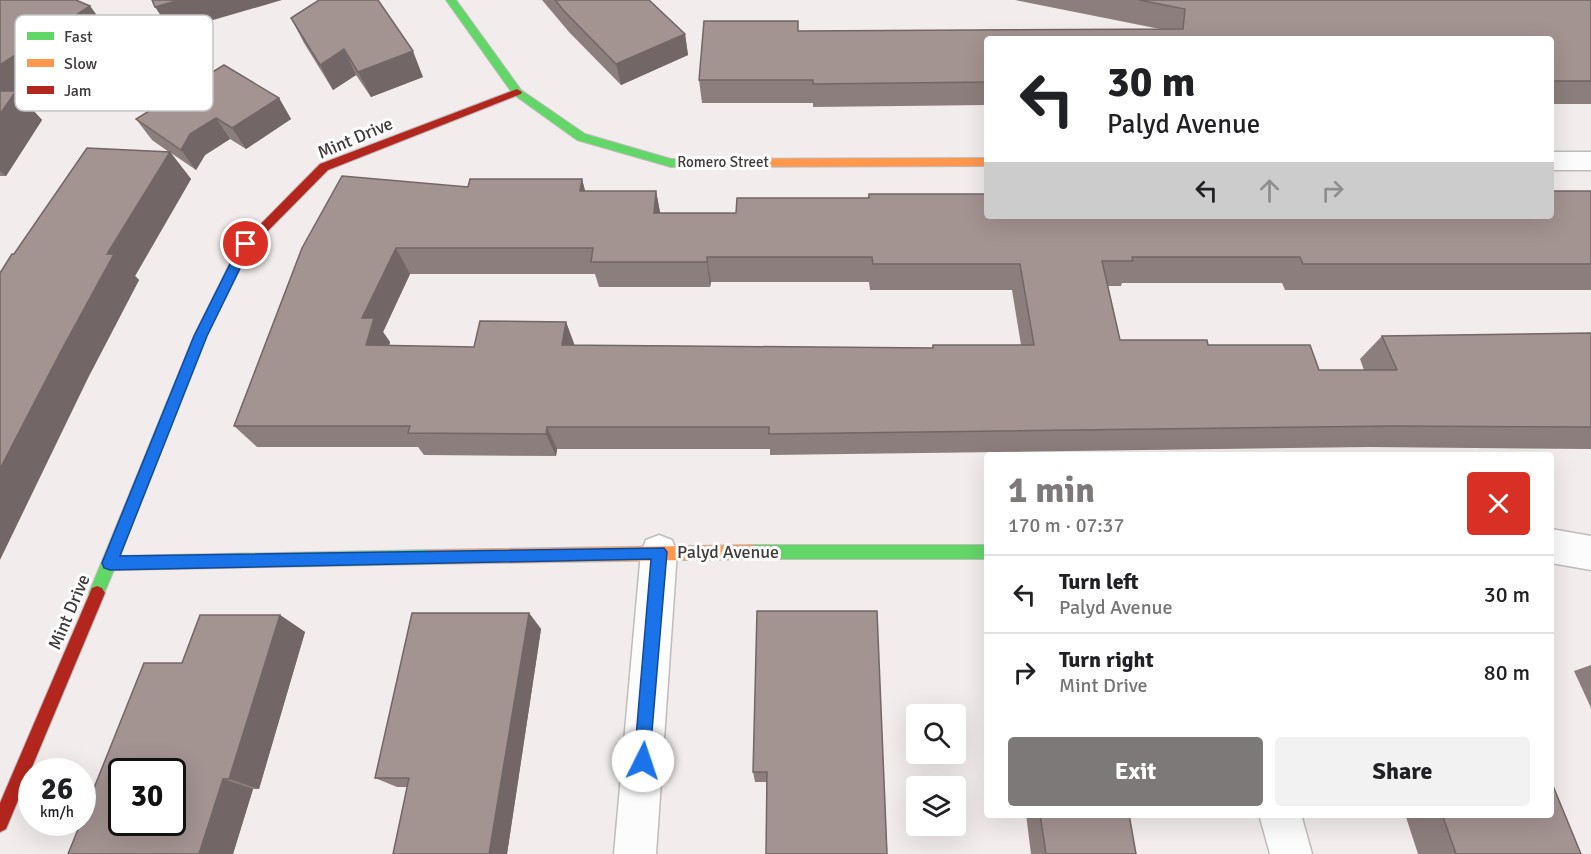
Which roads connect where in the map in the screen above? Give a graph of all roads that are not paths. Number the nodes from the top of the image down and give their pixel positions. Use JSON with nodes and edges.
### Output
{"nodes":[{"id":1,"x":451,"y":0,"type":"edge"},
{"id":2,"x":517,"y":92,"type":"junction"},
{"id":3,"x":1554,"y":161,"type":"edge"},
{"id":4,"x":1591,"y":161,"type":"edge"},
{"id":5,"x":984,"y":162,"type":"edge"},
{"id":6,"x":1554,"y":547,"type":"edge"},
{"id":7,"x":659,"y":552,"type":"junction"},
{"id":8,"x":984,"y":552,"type":"edge"},
{"id":9,"x":1591,"y":553,"type":"edge"},
{"id":10,"x":110,"y":563,"type":"junction"},
{"id":11,"x":1281,"y":818,"type":"edge"},
{"id":12,"x":0,"y":823,"type":"edge"},
{"id":13,"x":635,"y":854,"type":"edge"},
{"id":14,"x":1291,"y":854,"type":"edge"}],
"edges":[{"from":1,"to":2,"type":"street","name":"Romero Street"},
{"from":2,"to":5,"type":"street","name":"Romero Street"},
{"from":2,"to":10,"type":"street","name":"Mint Drive"},
{"from":3,"to":4,"type":"street"},
{"from":6,"to":9,"type":"street"},
{"from":7,"to":8,"type":"street","name":"Palyd Avenue"},
{"from":7,"to":10,"type":"street","name":"Palyd Avenue"},
{"from":7,"to":13,"type":"street"},
{"from":10,"to":12,"type":"street","name":"Mint Drive"},
{"from":11,"to":14,"type":"street"}]}
